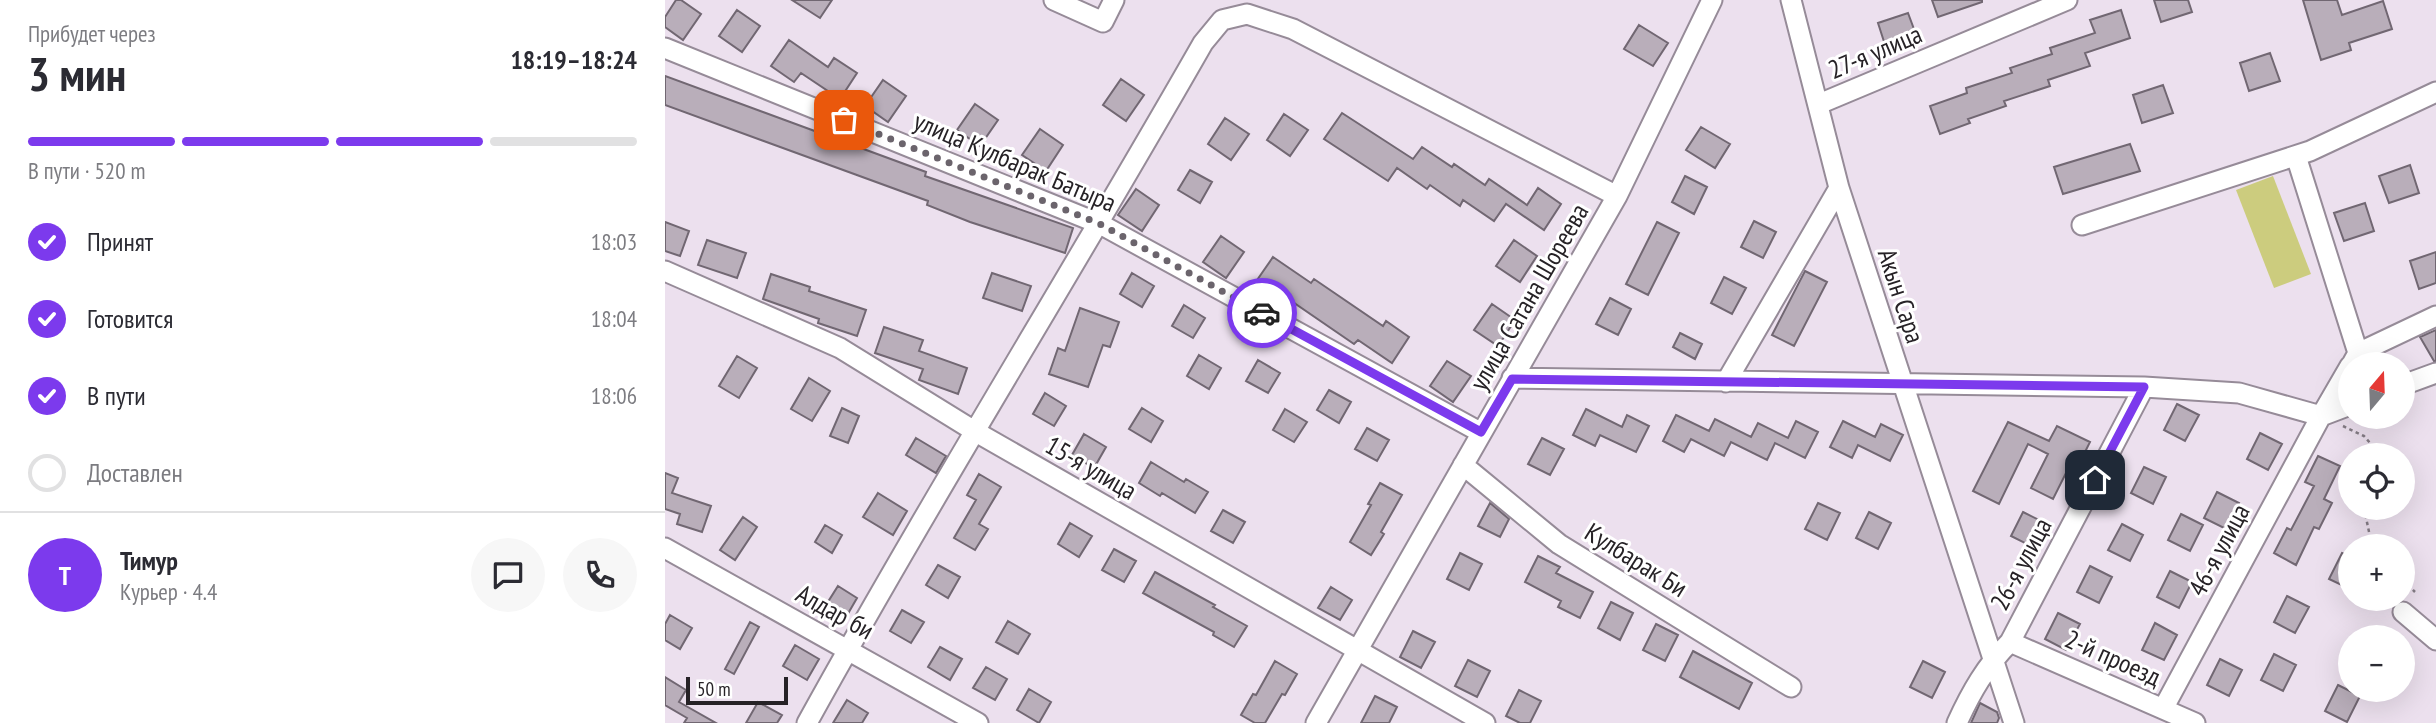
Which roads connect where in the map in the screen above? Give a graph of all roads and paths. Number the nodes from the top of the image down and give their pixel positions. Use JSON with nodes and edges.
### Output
{"nodes":[{"id":1,"x":1054,"y":0,"type":"edge"},
{"id":2,"x":1114,"y":0,"type":"edge"},
{"id":3,"x":1711,"y":0,"type":"edge"},
{"id":4,"x":1791,"y":0,"type":"edge"},
{"id":5,"x":2067,"y":0,"type":"edge"},
{"id":6,"x":665,"y":48,"type":"edge"},
{"id":7,"x":2436,"y":92,"type":"edge"},
{"id":8,"x":1819,"y":104,"type":"junction"},
{"id":9,"x":2296,"y":156,"type":"junction"},
{"id":10,"x":1839,"y":188,"type":"junction"},
{"id":11,"x":1617,"y":196,"type":"junction"},
{"id":12,"x":1100,"y":224,"type":"junction"},
{"id":13,"x":2082,"y":225,"type":"dead end"},
{"id":14,"x":665,"y":271,"type":"edge"},
{"id":15,"x":2436,"y":316,"type":"edge"},
{"id":16,"x":2350,"y":352,"type":"edge"},
{"id":17,"x":2370,"y":352,"type":"edge"},
{"id":18,"x":2436,"y":373,"type":"edge"},
{"id":19,"x":1512,"y":379,"type":"junction"},
{"id":20,"x":2415,"y":381,"type":"edge"},
{"id":21,"x":1726,"y":382,"type":"junction"},
{"id":22,"x":1901,"y":384,"type":"junction"},
{"id":23,"x":2144,"y":387,"type":"junction"},
{"id":24,"x":2338,"y":387,"type":"edge"},
{"id":25,"x":2338,"y":410,"type":"edge"},
{"id":26,"x":2321,"y":416,"type":"junction"},
{"id":27,"x":976,"y":432,"type":"junction"},
{"id":28,"x":1481,"y":432,"type":"junction"},
{"id":29,"x":2370,"y":443,"type":"edge"},
{"id":30,"x":1463,"y":465,"type":"junction"},
{"id":31,"x":665,"y":548,"type":"edge"},
{"id":32,"x":2403,"y":612,"type":"dead end"},
{"id":33,"x":2436,"y":640,"type":"edge"},
{"id":34,"x":2010,"y":642,"type":"junction"},
{"id":35,"x":848,"y":649,"type":"junction"},
{"id":36,"x":1357,"y":651,"type":"junction"},
{"id":37,"x":1993,"y":658,"type":"junction"},
{"id":38,"x":1791,"y":687,"type":"dead end"},
{"id":39,"x":2163,"y":709,"type":"junction"},
{"id":40,"x":807,"y":723,"type":"edge"},
{"id":41,"x":978,"y":723,"type":"edge"},
{"id":42,"x":1315,"y":723,"type":"edge"},
{"id":43,"x":1485,"y":723,"type":"edge"},
{"id":44,"x":1957,"y":723,"type":"edge"},
{"id":45,"x":2014,"y":723,"type":"edge"},
{"id":46,"x":2195,"y":723,"type":"edge"}],
"edges":[{"from":1,"to":2,"type":"street"},
{"from":3,"to":11,"type":"street","name":"улица Сатана Шореева"},
{"from":4,"to":8,"type":"street","name":"Акын Сара"},
{"from":5,"to":8,"type":"street","name":"27-я улица"},
{"from":6,"to":12,"type":"street","name":"улица Кулбарак Батыра"},
{"from":7,"to":9,"type":"street"},
{"from":8,"to":10,"type":"street","name":"Акын Сара"},
{"from":9,"to":13,"type":"street"},
{"from":9,"to":16,"type":"street"},
{"from":10,"to":21,"type":"street"},
{"from":10,"to":22,"type":"street","name":"Акын Сара"},
{"from":11,"to":12,"type":"street"},
{"from":11,"to":19,"type":"street","name":"улица Сатана Шореева"},
{"from":12,"to":27,"type":"street"},
{"from":12,"to":28,"type":"street","name":"улица Кулбарак Батыра"},
{"from":14,"to":27,"type":"street","name":"15-я улица"},
{"from":15,"to":17,"type":"street"},
{"from":18,"to":20,"type":"street"},
{"from":19,"to":21,"type":"street"},
{"from":19,"to":28,"type":"street","name":"улица Сатана Шореева"},
{"from":21,"to":22,"type":"street"},
{"from":22,"to":23,"type":"street"},
{"from":22,"to":37,"type":"street","name":"Акын Сара"},
{"from":23,"to":26,"type":"street"},
{"from":23,"to":34,"type":"street","name":"26-я улица"},
{"from":24,"to":26,"type":"street","name":"46-я улица"},
{"from":25,"to":26,"type":"street"},
{"from":26,"to":29,"type":"path"},
{"from":26,"to":39,"type":"street","name":"46-я улица"},
{"from":27,"to":35,"type":"street"},
{"from":27,"to":36,"type":"street","name":"15-я улица"},
{"from":28,"to":30,"type":"street","name":"улица Сатана Шореева"},
{"from":30,"to":36,"type":"street","name":"улица Сатана Шореева"},
{"from":30,"to":38,"type":"street","name":"Кулбарак Би"},
{"from":31,"to":35,"type":"street","name":"Алдар би"},
{"from":32,"to":33,"type":"street"},
{"from":34,"to":37,"type":"street","name":"26-я улица"},
{"from":34,"to":39,"type":"street","name":"2-й проезд"},
{"from":35,"to":40,"type":"street"},
{"from":35,"to":41,"type":"street","name":"Алдар би"},
{"from":36,"to":42,"type":"street","name":"улица Сатана Шореева"},
{"from":36,"to":43,"type":"street","name":"15-я улица"},
{"from":37,"to":44,"type":"street","name":"26-я улица"},
{"from":37,"to":45,"type":"street","name":"Акын Сара"},
{"from":39,"to":46,"type":"street","name":"2-й проезд"}]}
